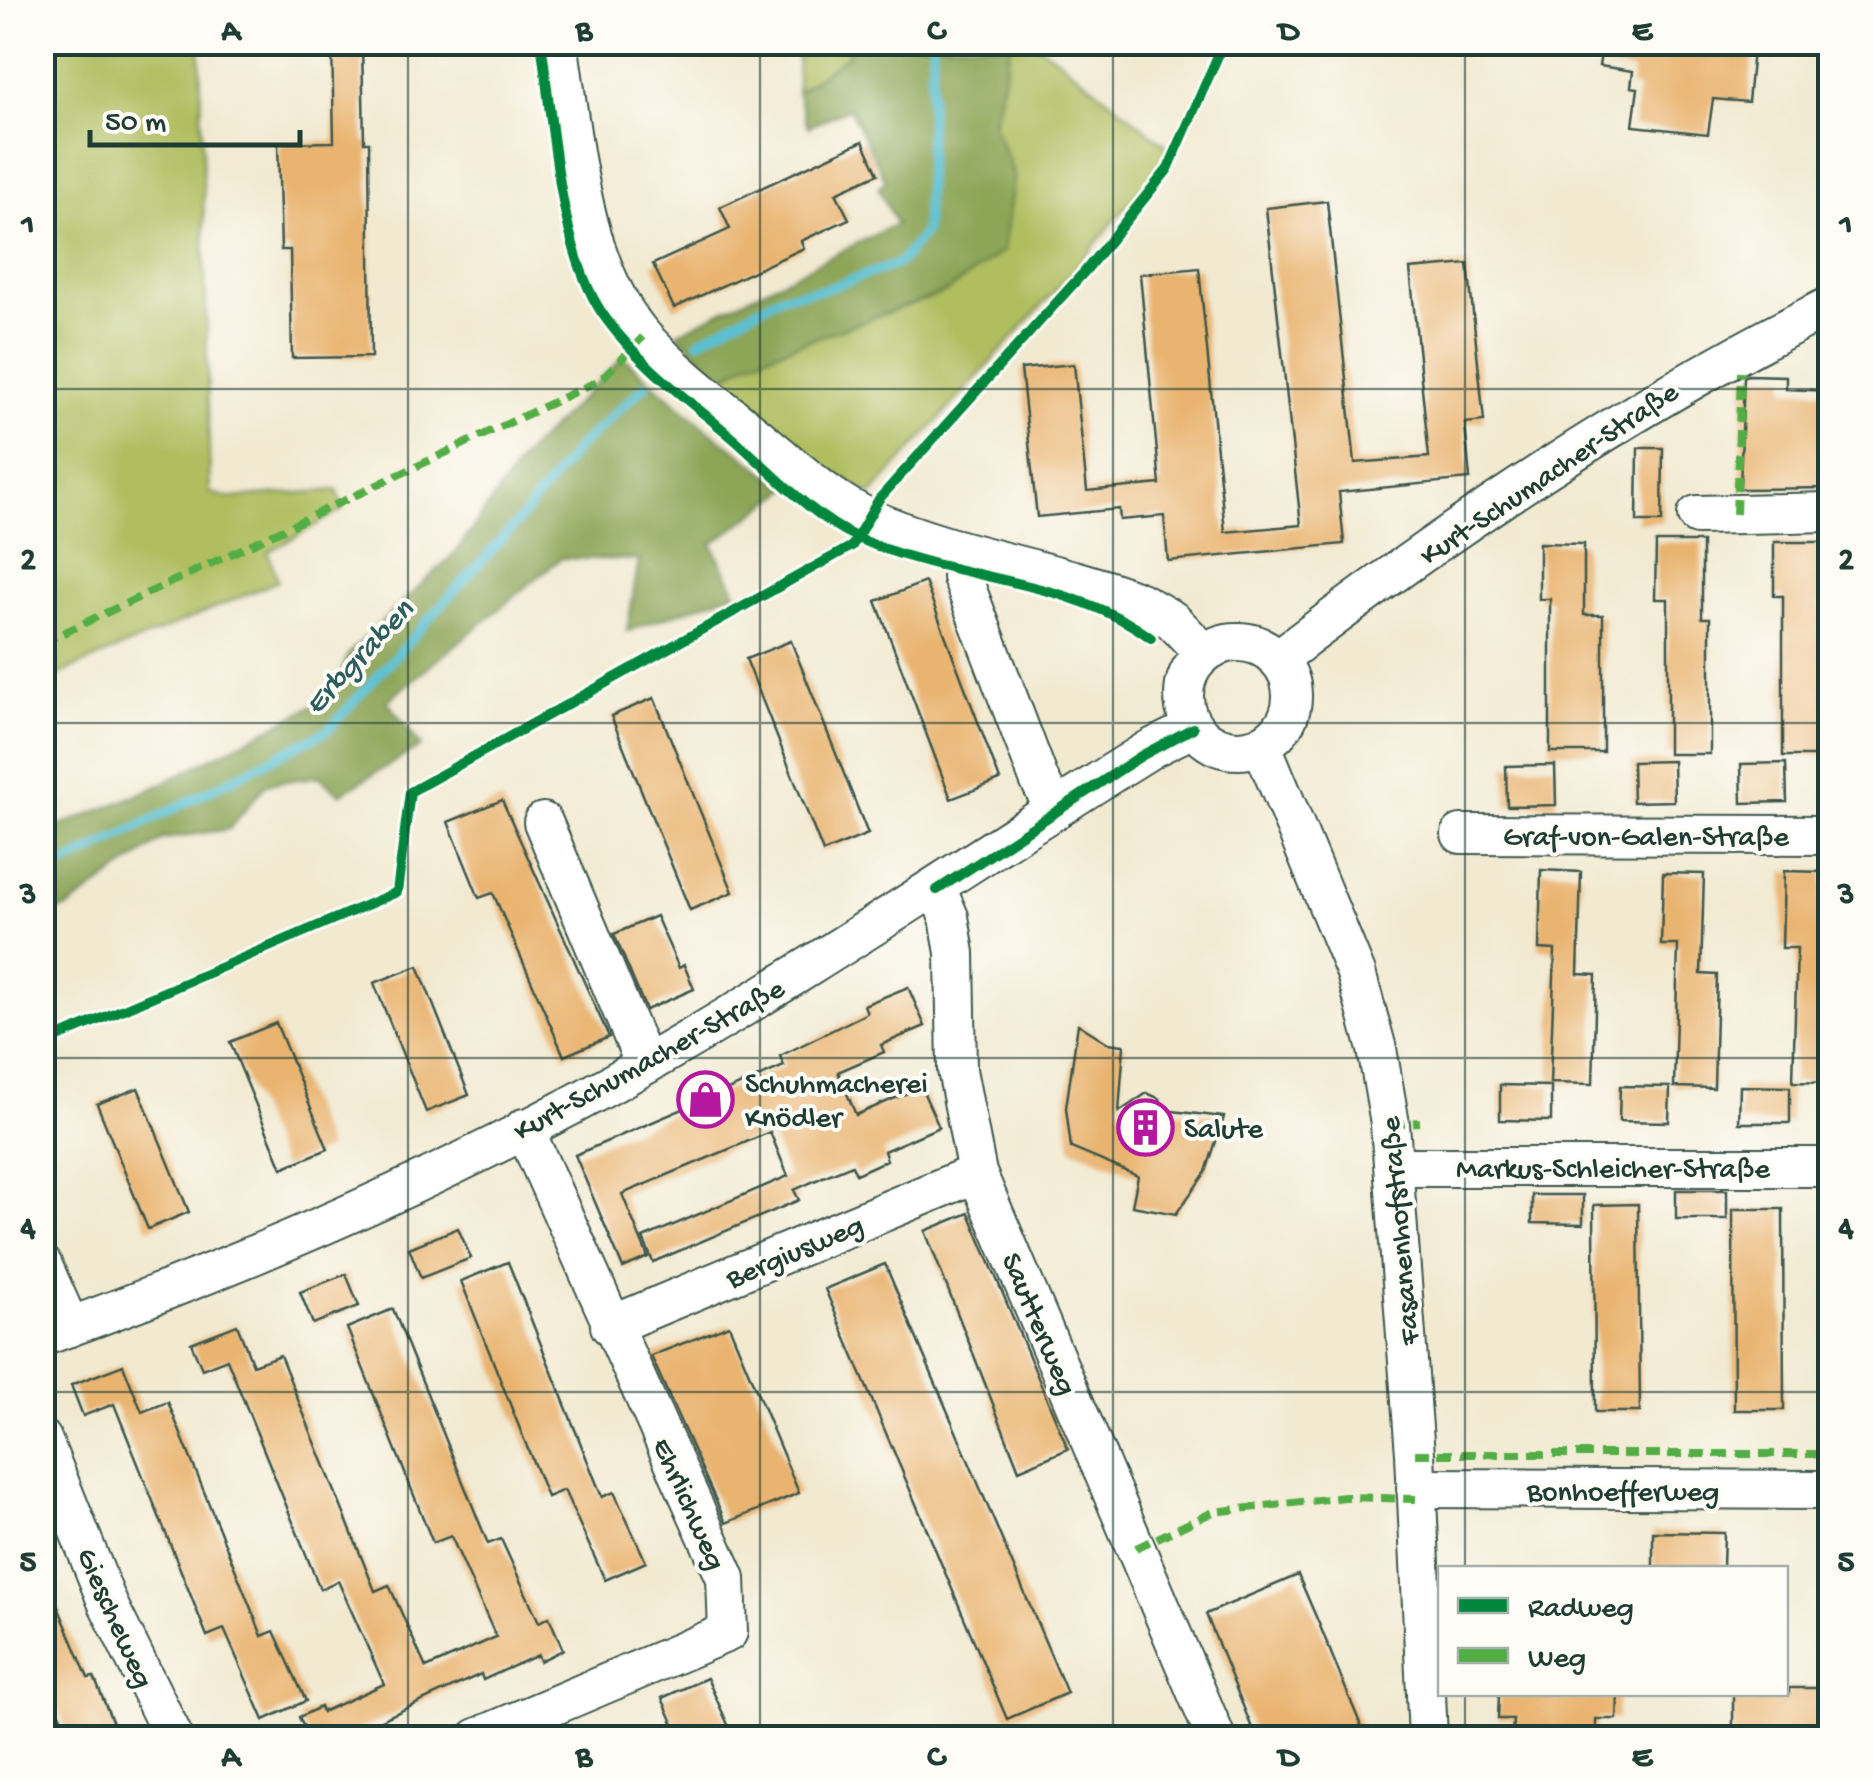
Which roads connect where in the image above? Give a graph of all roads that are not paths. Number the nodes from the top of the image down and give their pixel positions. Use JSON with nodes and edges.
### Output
{"nodes":[{"id":1,"x":558,"y":42,"type":"edge"},
{"id":2,"x":1830,"y":306,"type":"edge"},
{"id":3,"x":1830,"y":512,"type":"edge"},
{"id":4,"x":1697,"y":516,"type":"dead end"},
{"id":5,"x":962,"y":577,"type":"dead end"},
{"id":6,"x":1204,"y":654,"type":"junction"},
{"id":7,"x":1278,"y":659,"type":"junction"},
{"id":8,"x":1193,"y":728,"type":"junction"},
{"id":9,"x":1262,"y":746,"type":"junction"},
{"id":10,"x":1055,"y":810,"type":"junction"},
{"id":11,"x":544,"y":822,"type":"dead end"},
{"id":12,"x":1461,"y":834,"type":"dead end"},
{"id":13,"x":1830,"y":835,"type":"edge"},
{"id":14,"x":937,"y":890,"type":"junction"},
{"id":15,"x":645,"y":1065,"type":"junction"},
{"id":16,"x":524,"y":1128,"type":"junction"},
{"id":17,"x":1396,"y":1167,"type":"junction"},
{"id":18,"x":1830,"y":1167,"type":"edge"},
{"id":19,"x":977,"y":1172,"type":"junction"},
{"id":20,"x":42,"y":1264,"type":"edge"},
{"id":21,"x":610,"y":1326,"type":"junction"},
{"id":22,"x":56,"y":1332,"type":"edge"},
{"id":23,"x":42,"y":1439,"type":"edge"},
{"id":24,"x":1416,"y":1488,"type":"junction"},
{"id":25,"x":1830,"y":1490,"type":"edge"},
{"id":26,"x":174,"y":1738,"type":"edge"},
{"id":27,"x":477,"y":1738,"type":"edge"},
{"id":28,"x":1216,"y":1738,"type":"edge"},
{"id":29,"x":1428,"y":1738,"type":"edge"}],
"edges":[{"from":1,"to":6,"type":"street"},
{"from":2,"to":7,"type":"street","name":"Kurt-Schumacher-Straße"},
{"from":3,"to":4,"type":"street"},
{"from":5,"to":10,"type":"street"},
{"from":6,"to":7,"type":"street"},
{"from":6,"to":8,"type":"street"},
{"from":7,"to":9,"type":"street"},
{"from":8,"to":9,"type":"street"},
{"from":8,"to":10,"type":"street","name":"Kurt-Schumacher-Straße"},
{"from":9,"to":17,"type":"street","name":"Fasanenhofstraße"},
{"from":10,"to":14,"type":"street","name":"Kurt-Schumacher-Straße"},
{"from":11,"to":15,"type":"street"},
{"from":12,"to":13,"type":"street","name":"Graf-von-Galen-Straße"},
{"from":14,"to":15,"type":"street","name":"Kurt-Schumacher-Straße"},
{"from":14,"to":19,"type":"street","name":"Sautterweg"},
{"from":15,"to":16,"type":"street","name":"Kurt-Schumacher-Straße"},
{"from":16,"to":21,"type":"street","name":"Ehrlichweg"},
{"from":16,"to":22,"type":"street","name":"Kurt-Schumacher-Straße"},
{"from":17,"to":18,"type":"street","name":"Markus-Schleicher-Straße"},
{"from":17,"to":24,"type":"street","name":"Fasanenhofstraße"},
{"from":19,"to":21,"type":"street","name":"Bergiusweg"},
{"from":19,"to":28,"type":"street","name":"Sautterweg"},
{"from":20,"to":22,"type":"street","name":"Kurt-Schumacher-Straße"},
{"from":21,"to":27,"type":"street","name":"Ehrlichweg"},
{"from":23,"to":26,"type":"street","name":"Giescheweg"},
{"from":24,"to":25,"type":"street","name":"Bonhoefferweg"},
{"from":24,"to":29,"type":"street","name":"Fasanenhofstraße"}]}
